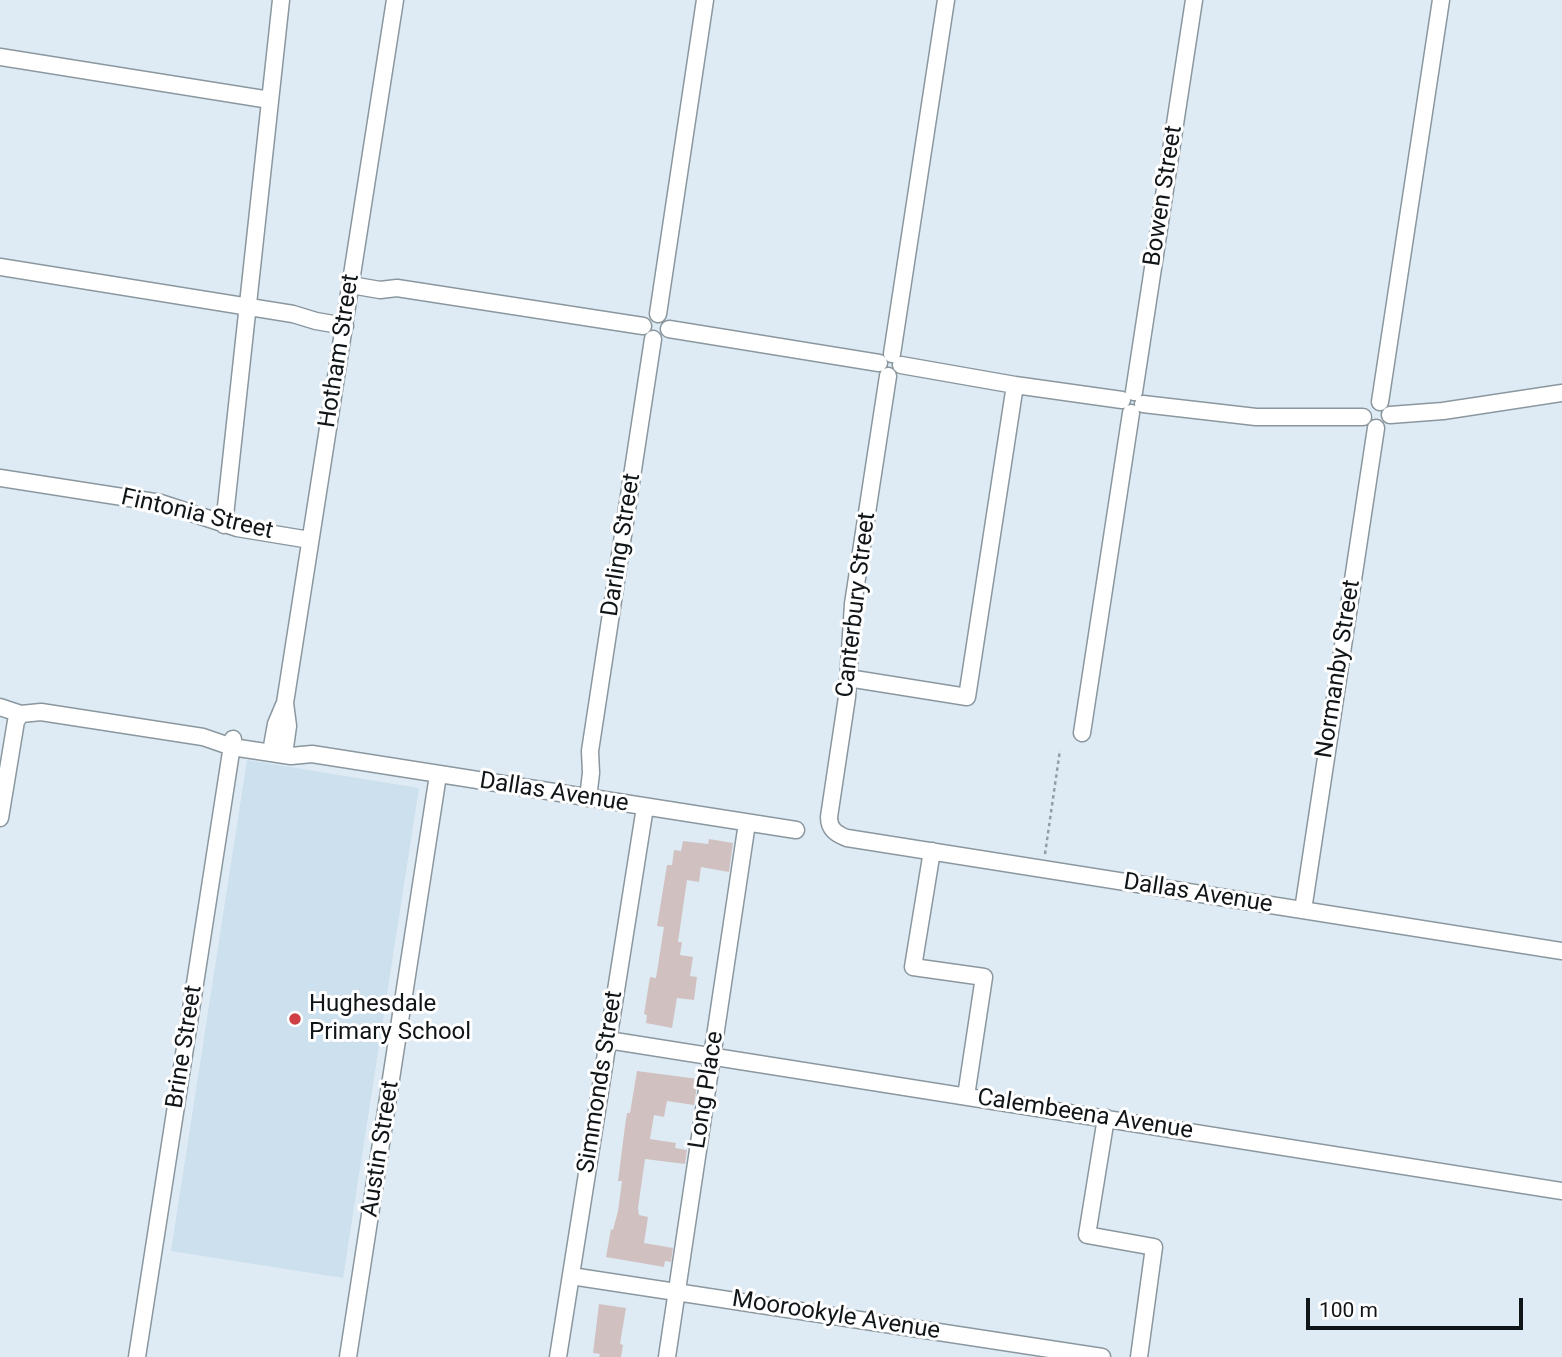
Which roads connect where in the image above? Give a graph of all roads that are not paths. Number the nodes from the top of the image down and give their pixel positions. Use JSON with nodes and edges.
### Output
{"nodes":[{"id":1,"x":281,"y":0,"type":"edge"},
{"id":2,"x":395,"y":0,"type":"edge"},
{"id":3,"x":705,"y":0,"type":"edge"},
{"id":4,"x":946,"y":0,"type":"edge"},
{"id":5,"x":1194,"y":0,"type":"edge"},
{"id":6,"x":1441,"y":0,"type":"edge"},
{"id":7,"x":0,"y":57,"type":"edge"},
{"id":8,"x":270,"y":100,"type":"junction"},
{"id":9,"x":0,"y":267,"type":"edge"},
{"id":10,"x":351,"y":281,"type":"junction"},
{"id":11,"x":248,"y":307,"type":"junction"},
{"id":12,"x":657,"y":314,"type":"junction"},
{"id":13,"x":345,"y":322,"type":"junction"},
{"id":14,"x":643,"y":326,"type":"junction"},
{"id":15,"x":669,"y":329,"type":"junction"},
{"id":16,"x":653,"y":340,"type":"junction"},
{"id":17,"x":890,"y":364,"type":"junction"},
{"id":18,"x":1015,"y":385,"type":"junction"},
{"id":19,"x":1562,"y":393,"type":"edge"},
{"id":20,"x":1133,"y":402,"type":"junction"},
{"id":21,"x":1385,"y":408,"type":"junction"},
{"id":22,"x":1363,"y":417,"type":"junction"},
{"id":23,"x":1376,"y":428,"type":"junction"},
{"id":24,"x":0,"y":478,"type":"edge"},
{"id":25,"x":225,"y":525,"type":"junction"},
{"id":26,"x":310,"y":540,"type":"junction"},
{"id":27,"x":848,"y":678,"type":"junction"},
{"id":28,"x":0,"y":707,"type":"edge"},
{"id":29,"x":21,"y":714,"type":"junction"},
{"id":30,"x":1082,"y":733,"type":"dead end"},
{"id":31,"x":233,"y":741,"type":"junction"},
{"id":32,"x":278,"y":748,"type":"junction"},
{"id":33,"x":438,"y":775,"type":"junction"},
{"id":34,"x":583,"y":797,"type":"junction"},
{"id":35,"x":645,"y":807,"type":"junction"},
{"id":36,"x":0,"y":818,"type":"edge"},
{"id":37,"x":747,"y":823,"type":"junction"},
{"id":38,"x":796,"y":830,"type":"dead end"},
{"id":39,"x":836,"y":833,"type":"joint"},
{"id":40,"x":932,"y":851,"type":"junction"},
{"id":41,"x":1303,"y":910,"type":"junction"},
{"id":42,"x":1562,"y":951,"type":"edge"},
{"id":43,"x":608,"y":1040,"type":"junction"},
{"id":44,"x":712,"y":1056,"type":"junction"},
{"id":45,"x":966,"y":1096,"type":"junction"},
{"id":46,"x":1106,"y":1118,"type":"junction"},
{"id":47,"x":1562,"y":1191,"type":"edge"},
{"id":48,"x":570,"y":1276,"type":"junction"},
{"id":49,"x":677,"y":1292,"type":"junction"},
{"id":50,"x":137,"y":1357,"type":"edge"},
{"id":51,"x":348,"y":1357,"type":"edge"},
{"id":52,"x":558,"y":1357,"type":"edge"},
{"id":53,"x":667,"y":1357,"type":"edge"},
{"id":54,"x":1102,"y":1357,"type":"edge"},
{"id":55,"x":1139,"y":1357,"type":"edge"}],
"edges":[{"from":1,"to":8,"type":"street"},
{"from":2,"to":10,"type":"street","name":"Hotham Street"},
{"from":3,"to":12,"type":"street"},
{"from":4,"to":17,"type":"street","name":"Canterbury Street"},
{"from":5,"to":20,"type":"street","name":"Bowen Street"},
{"from":6,"to":21,"type":"street"},
{"from":7,"to":8,"type":"street"},
{"from":8,"to":11,"type":"street"},
{"from":9,"to":11,"type":"street"},
{"from":10,"to":13,"type":"street","name":"Hotham Street"},
{"from":10,"to":14,"type":"street"},
{"from":11,"to":13,"type":"street"},
{"from":11,"to":25,"type":"street"},
{"from":12,"to":14,"type":"street"},
{"from":12,"to":15,"type":"street"},
{"from":13,"to":26,"type":"street","name":"Hotham Street"},
{"from":14,"to":16,"type":"street"},
{"from":15,"to":16,"type":"street"},
{"from":15,"to":17,"type":"street"},
{"from":16,"to":34,"type":"street","name":"Darling Street"},
{"from":17,"to":18,"type":"street"},
{"from":17,"to":27,"type":"street","name":"Canterbury Street"},
{"from":18,"to":20,"type":"street"},
{"from":18,"to":27,"type":"street"},
{"from":19,"to":21,"type":"street"},
{"from":20,"to":22,"type":"street"},
{"from":20,"to":30,"type":"street","name":"Bowen Street"},
{"from":21,"to":22,"type":"street"},
{"from":21,"to":23,"type":"street"},
{"from":22,"to":23,"type":"street"},
{"from":23,"to":41,"type":"street","name":"Normanby Street"},
{"from":24,"to":25,"type":"street","name":"Fintonia Street"},
{"from":25,"to":26,"type":"street","name":"Fintonia Street"},
{"from":26,"to":32,"type":"street","name":"Hotham Street"},
{"from":27,"to":39,"type":"street","name":"Canterbury Street"},
{"from":28,"to":29,"type":"street","name":"Dallas Avenue"},
{"from":29,"to":31,"type":"street","name":"Dallas Avenue"},
{"from":29,"to":36,"type":"street"},
{"from":31,"to":32,"type":"street","name":"Dallas Avenue"},
{"from":31,"to":50,"type":"street","name":"Brine Street"},
{"from":32,"to":33,"type":"street","name":"Dallas Avenue"},
{"from":33,"to":34,"type":"street","name":"Dallas Avenue"},
{"from":33,"to":51,"type":"street","name":"Austin Street"},
{"from":34,"to":35,"type":"street","name":"Dallas Avenue"},
{"from":35,"to":37,"type":"street","name":"Dallas Avenue"},
{"from":35,"to":43,"type":"street","name":"Simmonds Street"},
{"from":37,"to":38,"type":"street","name":"Dallas Avenue"},
{"from":37,"to":44,"type":"street","name":"Long Place"},
{"from":39,"to":40,"type":"street","name":"Dallas Avenue"},
{"from":40,"to":41,"type":"street","name":"Dallas Avenue"},
{"from":40,"to":45,"type":"street"},
{"from":41,"to":42,"type":"street","name":"Dallas Avenue"},
{"from":43,"to":44,"type":"street","name":"Calembeena Avenue"},
{"from":43,"to":48,"type":"street","name":"Simmonds Street"},
{"from":44,"to":45,"type":"street","name":"Calembeena Avenue"},
{"from":44,"to":49,"type":"street","name":"Long Place"},
{"from":45,"to":46,"type":"street","name":"Calembeena Avenue"},
{"from":46,"to":47,"type":"street","name":"Calembeena Avenue"},
{"from":46,"to":55,"type":"street"},
{"from":48,"to":49,"type":"street","name":"Moorookyle Avenue"},
{"from":48,"to":52,"type":"street","name":"Simmonds Street"},
{"from":49,"to":53,"type":"street","name":"Long Place"},
{"from":49,"to":54,"type":"street","name":"Moorookyle Avenue"}]}
